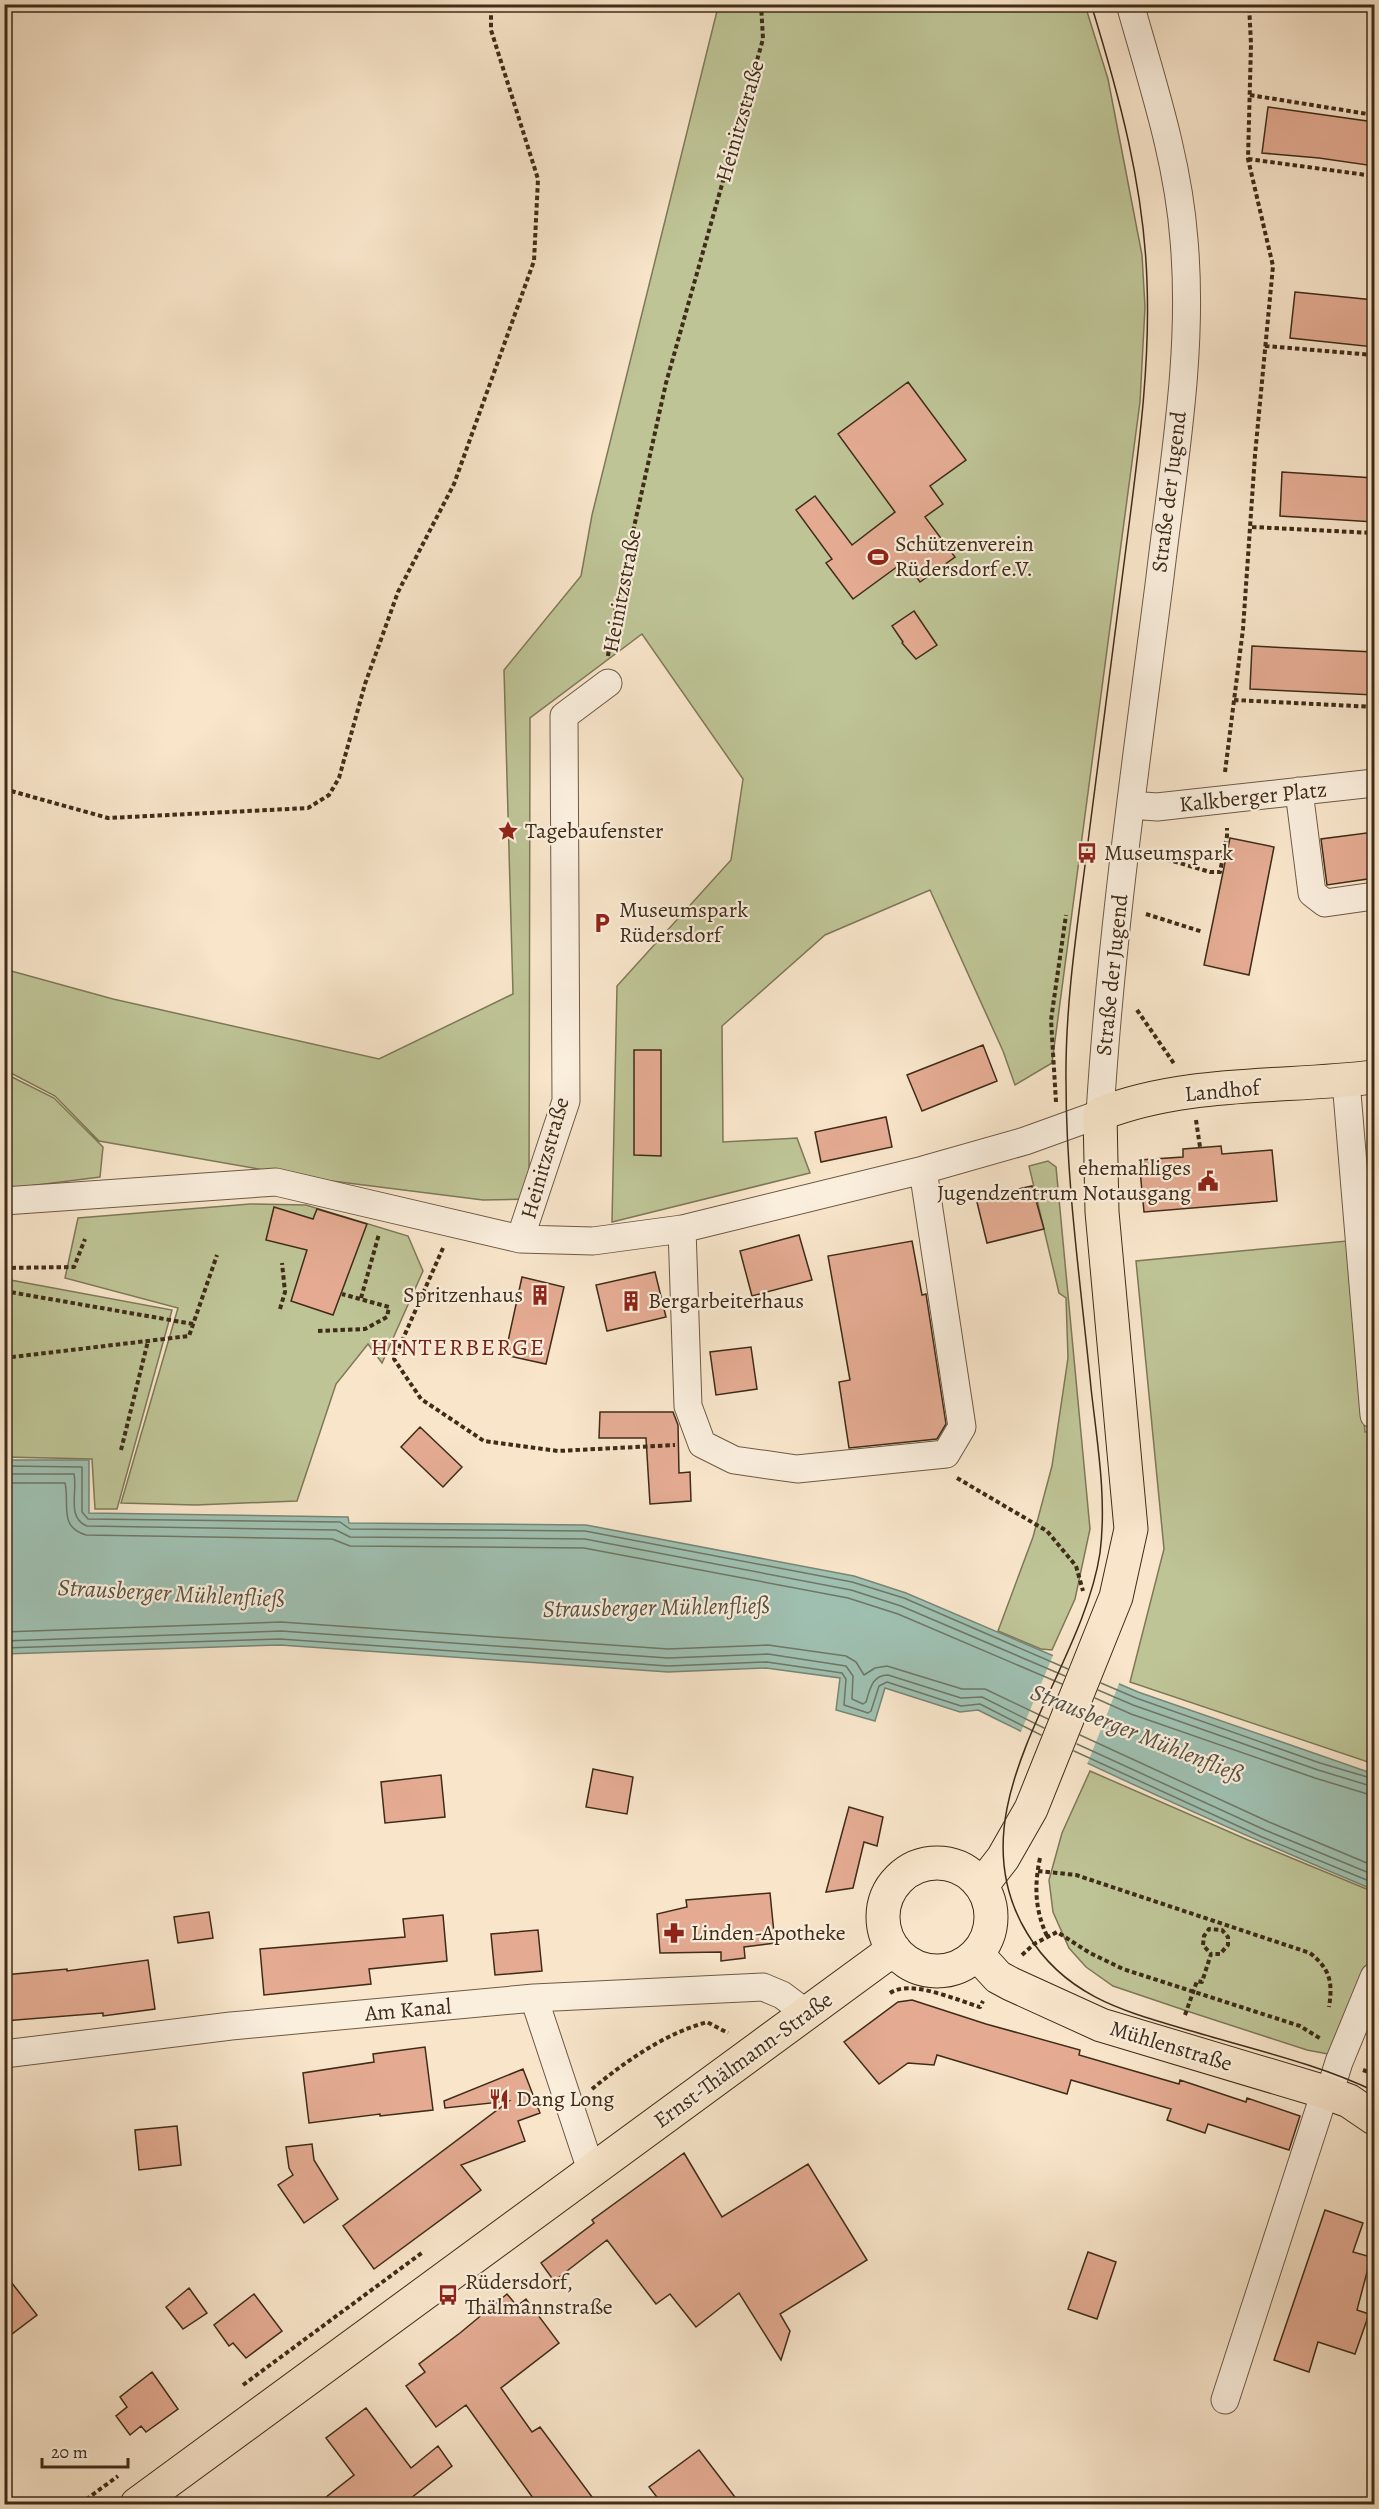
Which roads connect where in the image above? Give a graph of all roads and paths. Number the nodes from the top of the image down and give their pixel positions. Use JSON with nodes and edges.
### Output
{"nodes":[{"id":1,"x":491,"y":4,"type":"edge"},
{"id":2,"x":761,"y":4,"type":"edge"},
{"id":3,"x":1130,"y":4,"type":"edge"},
{"id":4,"x":1249,"y":4,"type":"edge"},
{"id":5,"x":1250,"y":96,"type":"junction"},
{"id":6,"x":1374,"y":115,"type":"edge"},
{"id":7,"x":1248,"y":159,"type":"junction"},
{"id":8,"x":1374,"y":176,"type":"edge"},
{"id":9,"x":1266,"y":346,"type":"junction"},
{"id":10,"x":1374,"y":355,"type":"edge"},
{"id":11,"x":1252,"y":527,"type":"junction"},
{"id":12,"x":1374,"y":533,"type":"edge"},
{"id":13,"x":608,"y":683,"type":"joint"},
{"id":14,"x":1234,"y":700,"type":"junction"},
{"id":15,"x":1374,"y":707,"type":"edge"},
{"id":16,"x":1225,"y":769,"type":"dead end"},
{"id":17,"x":1374,"y":783,"type":"edge"},
{"id":18,"x":4,"y":789,"type":"edge"},
{"id":19,"x":1299,"y":791,"type":"junction"},
{"id":20,"x":1131,"y":805,"type":"junction"},
{"id":21,"x":1226,"y":826,"type":"dead end"},
{"id":22,"x":1152,"y":855,"type":"dead end"},
{"id":23,"x":1374,"y":896,"type":"edge"},
{"id":24,"x":1146,"y":914,"type":"dead end"},
{"id":25,"x":1066,"y":915,"type":"dead end"},
{"id":26,"x":1203,"y":932,"type":"dead end"},
{"id":27,"x":1137,"y":1010,"type":"dead end"},
{"id":28,"x":1176,"y":1066,"type":"dead end"},
{"id":29,"x":1360,"y":1079,"type":"edge"},
{"id":30,"x":1100,"y":1114,"type":"junction"},
{"id":31,"x":1196,"y":1120,"type":"dead end"},
{"id":32,"x":1058,"y":1131,"type":"junction"},
{"id":33,"x":1200,"y":1147,"type":"dead end"},
{"id":34,"x":923,"y":1170,"type":"junction"},
{"id":35,"x":4,"y":1201,"type":"edge"},
{"id":36,"x":387,"y":1207,"type":"junction"},
{"id":37,"x":454,"y":1223,"type":"junction"},
{"id":38,"x":682,"y":1229,"type":"junction"},
{"id":39,"x":85,"y":1239,"type":"dead end"},
{"id":40,"x":520,"y":1239,"type":"junction"},
{"id":41,"x":217,"y":1255,"type":"dead end"},
{"id":42,"x":282,"y":1263,"type":"dead end"},
{"id":43,"x":4,"y":1268,"type":"edge"},
{"id":44,"x":4,"y":1291,"type":"edge"},
{"id":45,"x":342,"y":1294,"type":"dead end"},
{"id":46,"x":361,"y":1298,"type":"junction"},
{"id":47,"x":280,"y":1309,"type":"dead end"},
{"id":48,"x":193,"y":1324,"type":"junction"},
{"id":49,"x":318,"y":1331,"type":"dead end"},
{"id":50,"x":148,"y":1341,"type":"junction"},
{"id":51,"x":4,"y":1358,"type":"edge"},
{"id":52,"x":1374,"y":1415,"type":"edge"},
{"id":53,"x":702,"y":1444,"type":"junction"},
{"id":54,"x":121,"y":1450,"type":"dead end"},
{"id":55,"x":924,"y":1457,"type":"junction"},
{"id":56,"x":1083,"y":1591,"type":"dead end"},
{"id":57,"x":1025,"y":1820,"type":"junction"},
{"id":58,"x":1038,"y":1871,"type":"junction"},
{"id":59,"x":982,"y":1885,"type":"junction"},
{"id":60,"x":1221,"y":1927,"type":"junction"},
{"id":61,"x":894,"y":1949,"type":"junction"},
{"id":62,"x":977,"y":1954,"type":"junction"},
{"id":63,"x":1211,"y":1954,"type":"junction"},
{"id":64,"x":1374,"y":1977,"type":"edge"},
{"id":65,"x":1193,"y":1992,"type":"junction"},
{"id":66,"x":885,"y":1997,"type":"dead end"},
{"id":67,"x":534,"y":1998,"type":"junction"},
{"id":68,"x":980,"y":2007,"type":"dead end"},
{"id":69,"x":1329,"y":2010,"type":"dead end"},
{"id":70,"x":806,"y":2013,"type":"junction"},
{"id":71,"x":1185,"y":2015,"type":"dead end"},
{"id":72,"x":1326,"y":2030,"type":"dead end"},
{"id":73,"x":728,"y":2034,"type":"dead end"},
{"id":74,"x":1316,"y":2037,"type":"dead end"},
{"id":75,"x":1324,"y":2040,"type":"dead end"},
{"id":76,"x":4,"y":2054,"type":"edge"},
{"id":77,"x":1327,"y":2093,"type":"junction"},
{"id":78,"x":570,"y":2107,"type":"junction"},
{"id":79,"x":1374,"y":2118,"type":"edge"},
{"id":80,"x":591,"y":2170,"type":"junction"},
{"id":81,"x":1225,"y":2400,"type":"dead end"},
{"id":82,"x":137,"y":2505,"type":"edge"}],
"edges":[{"from":1,"to":18,"type":"path"},
{"from":2,"to":13,"type":"path","name":"Heinitzstraße"},
{"from":3,"to":20,"type":"street","name":"Straße der Jugend"},
{"from":4,"to":5,"type":"path"},
{"from":5,"to":6,"type":"path"},
{"from":5,"to":7,"type":"path"},
{"from":7,"to":8,"type":"path"},
{"from":7,"to":9,"type":"path"},
{"from":9,"to":10,"type":"path"},
{"from":9,"to":11,"type":"path"},
{"from":11,"to":12,"type":"path"},
{"from":11,"to":14,"type":"path"},
{"from":13,"to":40,"type":"street","name":"Heinitzstraße"},
{"from":14,"to":15,"type":"path"},
{"from":14,"to":16,"type":"path"},
{"from":17,"to":19,"type":"street","name":"Kalkberger Platz"},
{"from":19,"to":20,"type":"street","name":"Kalkberger Platz"},
{"from":19,"to":23,"type":"street"},
{"from":20,"to":30,"type":"street","name":"Straße der Jugend"},
{"from":21,"to":22,"type":"path"},
{"from":24,"to":26,"type":"path"},
{"from":25,"to":32,"type":"path"},
{"from":27,"to":28,"type":"path"},
{"from":29,"to":30,"type":"main road","name":"Landhof"},
{"from":29,"to":52,"type":"street","name":"Landhof"},
{"from":30,"to":32,"type":"street","name":"Heinitzstraße"},
{"from":30,"to":57,"type":"main road","name":"Straße der Jugend"},
{"from":31,"to":33,"type":"path"},
{"from":32,"to":34,"type":"street","name":"Heinitzstraße"},
{"from":34,"to":38,"type":"street","name":"Heinitzstraße"},
{"from":34,"to":55,"type":"street"},
{"from":35,"to":36,"type":"street","name":"Heinitzstraße"},
{"from":36,"to":37,"type":"street","name":"Heinitzstraße"},
{"from":36,"to":46,"type":"path"},
{"from":37,"to":40,"type":"street","name":"Heinitzstraße"},
{"from":37,"to":53,"type":"path"},
{"from":38,"to":40,"type":"street","name":"Heinitzstraße"},
{"from":38,"to":53,"type":"street"},
{"from":39,"to":43,"type":"path"},
{"from":41,"to":48,"type":"path"},
{"from":42,"to":47,"type":"path"},
{"from":44,"to":48,"type":"path"},
{"from":45,"to":46,"type":"path"},
{"from":46,"to":49,"type":"path"},
{"from":48,"to":50,"type":"path"},
{"from":50,"to":51,"type":"path"},
{"from":50,"to":54,"type":"path"},
{"from":53,"to":55,"type":"street"},
{"from":55,"to":56,"type":"path"},
{"from":57,"to":58,"type":"path"},
{"from":57,"to":59,"type":"main road","name":"Straße der Jugend"},
{"from":58,"to":60,"type":"path"},
{"from":58,"to":65,"type":"path"},
{"from":59,"to":61,"type":"main road"},
{"from":59,"to":62,"type":"main road"},
{"from":60,"to":63,"type":"path"},
{"from":60,"to":63,"type":"path"},
{"from":60,"to":69,"type":"path"},
{"from":61,"to":62,"type":"main road"},
{"from":61,"to":70,"type":"main road","name":"Ernst-Thälmann-Straße"},
{"from":62,"to":77,"type":"main road","name":"Mühlenstraße"},
{"from":63,"to":65,"type":"path"},
{"from":64,"to":77,"type":"street"},
{"from":65,"to":71,"type":"path"},
{"from":65,"to":74,"type":"path"},
{"from":66,"to":68,"type":"path"},
{"from":67,"to":70,"type":"street","name":"Am Kanal"},
{"from":67,"to":76,"type":"street","name":"Am Kanal"},
{"from":67,"to":78,"type":"street"},
{"from":70,"to":80,"type":"main road","name":"Ernst-Thälmann-Straße"},
{"from":72,"to":75,"type":"path"},
{"from":73,"to":78,"type":"path"},
{"from":77,"to":79,"type":"main road","name":"Mühlenstraße"},
{"from":77,"to":81,"type":"street"},
{"from":78,"to":80,"type":"street"},
{"from":80,"to":82,"type":"main road","name":"Ernst-Thälmann-Straße"}]}
